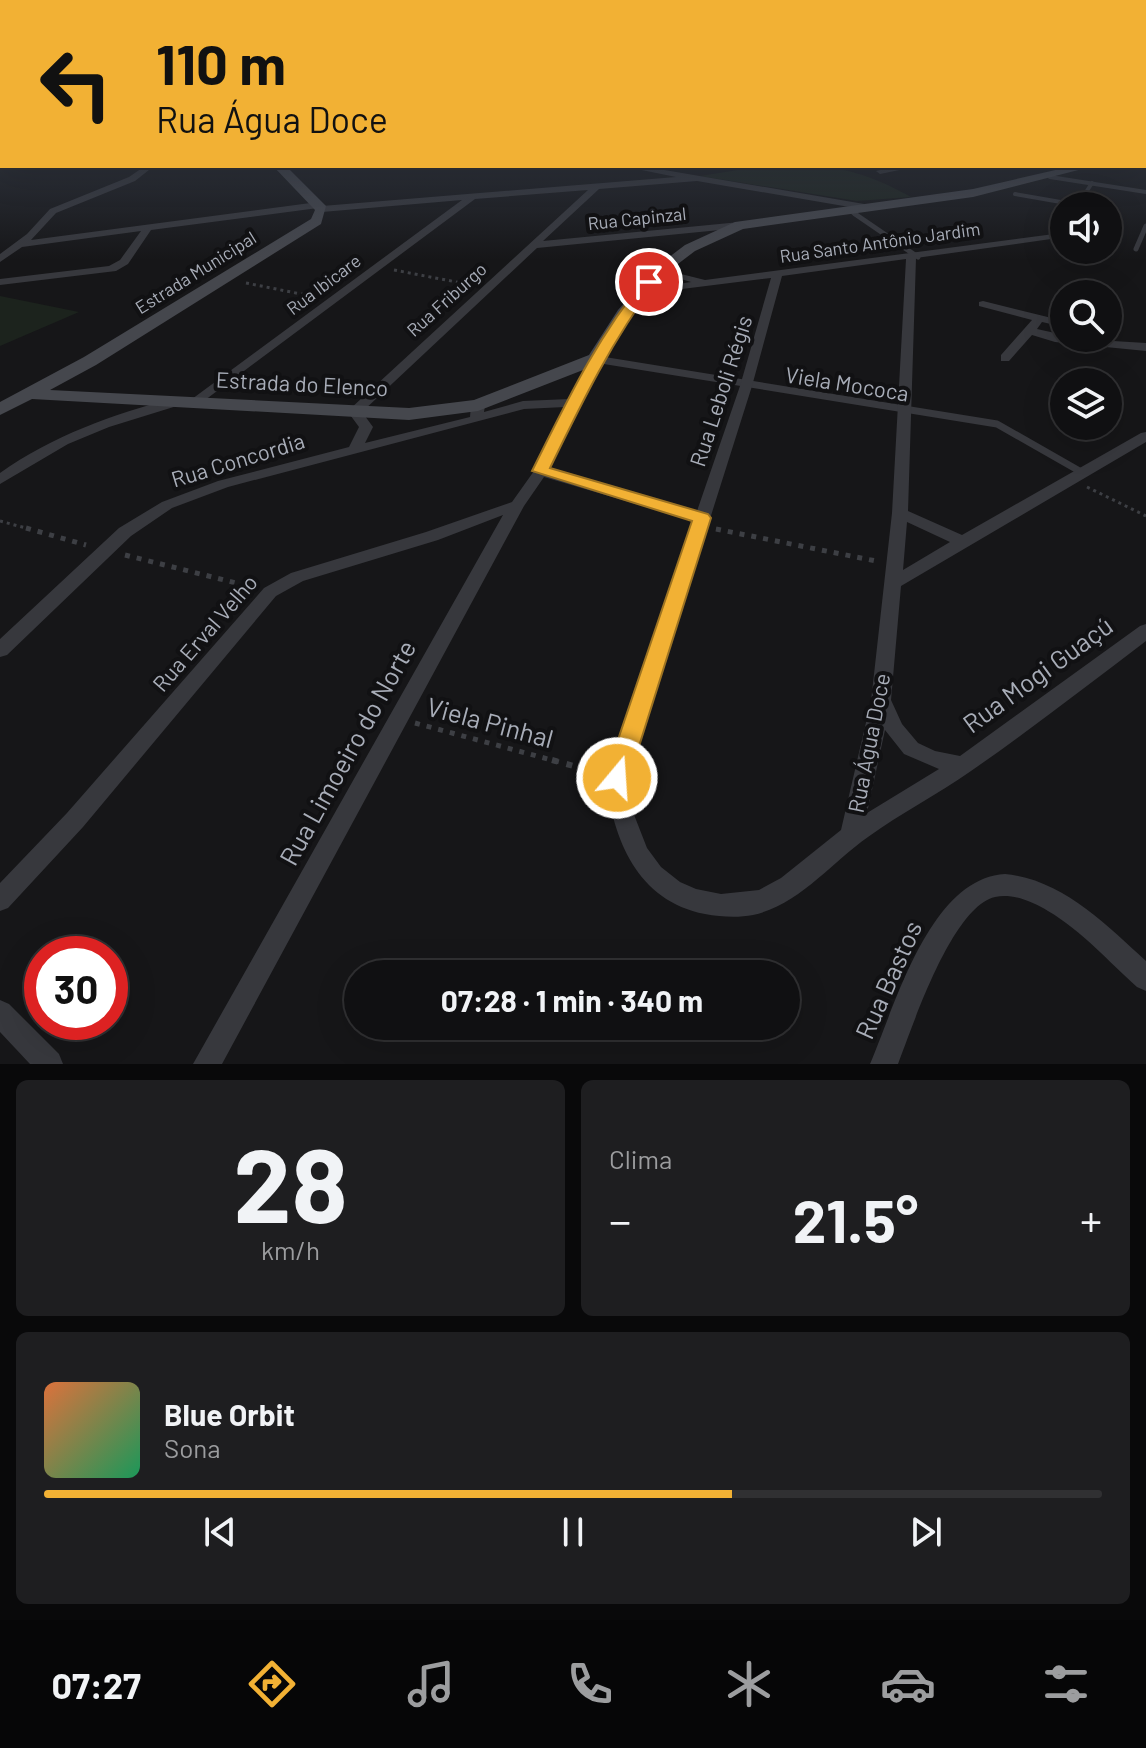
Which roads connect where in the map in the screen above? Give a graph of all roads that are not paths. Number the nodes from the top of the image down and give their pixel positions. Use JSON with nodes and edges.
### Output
{"nodes":[{"id":1,"x":147,"y":168,"type":"edge"},
{"id":2,"x":281,"y":168,"type":"edge"},
{"id":3,"x":639,"y":168,"type":"edge"},
{"id":4,"x":901,"y":168,"type":"edge"},
{"id":5,"x":1082,"y":168,"type":"edge"},
{"id":6,"x":658,"y":171,"type":"junction"},
{"id":7,"x":880,"y":171,"type":"dead end"},
{"id":8,"x":1053,"y":171,"type":"edge"},
{"id":9,"x":697,"y":178,"type":"junction"},
{"id":10,"x":642,"y":183,"type":"junction"},
{"id":11,"x":1092,"y":183,"type":"junction"},
{"id":12,"x":596,"y":187,"type":"junction"},
{"id":13,"x":1087,"y":192,"type":"edge"},
{"id":14,"x":1146,"y":192,"type":"edge"},
{"id":15,"x":1015,"y":194,"type":"dead end"},
{"id":16,"x":472,"y":197,"type":"junction"},
{"id":17,"x":807,"y":197,"type":"junction"},
{"id":18,"x":1050,"y":201,"type":"edge"},
{"id":19,"x":320,"y":207,"type":"junction"},
{"id":20,"x":867,"y":207,"type":"junction"},
{"id":21,"x":849,"y":210,"type":"junction"},
{"id":22,"x":809,"y":215,"type":"junction"},
{"id":23,"x":740,"y":225,"type":"junction"},
{"id":24,"x":1146,"y":226,"type":"edge"},
{"id":25,"x":147,"y":229,"type":"junction"},
{"id":26,"x":665,"y":232,"type":"junction"},
{"id":27,"x":1050,"y":233,"type":"edge"},
{"id":28,"x":22,"y":244,"type":"junction"},
{"id":29,"x":537,"y":245,"type":"junction"},
{"id":30,"x":690,"y":248,"type":"junction"},
{"id":31,"x":1136,"y":249,"type":"dead end"},
{"id":32,"x":915,"y":257,"type":"junction"},
{"id":33,"x":0,"y":259,"type":"edge"},
{"id":34,"x":661,"y":270,"type":"junction"},
{"id":35,"x":777,"y":276,"type":"junction"},
{"id":36,"x":0,"y":282,"type":"edge"},
{"id":37,"x":713,"y":284,"type":"junction"},
{"id":38,"x":638,"y":293,"type":"junction"},
{"id":39,"x":983,"y":304,"type":"dead end"},
{"id":40,"x":1040,"y":318,"type":"junction"},
{"id":41,"x":1050,"y":320,"type":"edge"},
{"id":42,"x":1029,"y":330,"type":"junction"},
{"id":43,"x":1122,"y":339,"type":"edge"},
{"id":44,"x":1146,"y":347,"type":"edge"},
{"id":45,"x":1005,"y":358,"type":"dead end"},
{"id":46,"x":595,"y":359,"type":"junction"},
{"id":47,"x":746,"y":386,"type":"junction"},
{"id":48,"x":32,"y":394,"type":"junction"},
{"id":49,"x":175,"y":402,"type":"junction"},
{"id":50,"x":197,"y":402,"type":"junction"},
{"id":51,"x":574,"y":403,"type":"junction"},
{"id":52,"x":0,"y":409,"type":"edge"},
{"id":53,"x":904,"y":411,"type":"junction"},
{"id":54,"x":355,"y":412,"type":"junction"},
{"id":55,"x":478,"y":412,"type":"junction"},
{"id":56,"x":1146,"y":436,"type":"edge"},
{"id":57,"x":356,"y":448,"type":"junction"},
{"id":58,"x":541,"y":471,"type":"junction"},
{"id":59,"x":1079,"y":477,"type":"junction"},
{"id":60,"x":0,"y":480,"type":"edge"},
{"id":61,"x":517,"y":505,"type":"junction"},
{"id":62,"x":900,"y":513,"type":"junction"},
{"id":63,"x":700,"y":522,"type":"junction"},
{"id":64,"x":960,"y":540,"type":"junction"},
{"id":65,"x":892,"y":584,"type":"junction"},
{"id":66,"x":1146,"y":631,"type":"edge"},
{"id":67,"x":0,"y":650,"type":"edge"},
{"id":68,"x":881,"y":701,"type":"junction"},
{"id":69,"x":964,"y":765,"type":"junction"},
{"id":70,"x":851,"y":836,"type":"junction"},
{"id":71,"x":0,"y":900,"type":"edge"},
{"id":72,"x":1146,"y":978,"type":"edge"},
{"id":73,"x":0,"y":1013,"type":"edge"},
{"id":74,"x":49,"y":1064,"type":"edge"},
{"id":75,"x":207,"y":1064,"type":"edge"},
{"id":76,"x":884,"y":1064,"type":"edge"}],
"edges":[{"from":1,"to":28,"type":"street"},
{"from":2,"to":19,"type":"street"},
{"from":3,"to":6,"type":"street"},
{"from":4,"to":7,"type":"street"},
{"from":5,"to":8,"type":"street"},
{"from":6,"to":9,"type":"street"},
{"from":6,"to":10,"type":"street"},
{"from":8,"to":11,"type":"lane"},
{"from":8,"to":20,"type":"street"},
{"from":9,"to":10,"type":"street"},
{"from":9,"to":17,"type":"street"},
{"from":10,"to":12,"type":"street"},
{"from":11,"to":13,"type":"lane"},
{"from":11,"to":14,"type":"lane"},
{"from":12,"to":16,"type":"street"},
{"from":12,"to":29,"type":"street","name":"Rua Friburgo"},
{"from":15,"to":18,"type":"lane"},
{"from":16,"to":19,"type":"street"},
{"from":16,"to":50,"type":"street","name":"Rua Ibicare"},
{"from":17,"to":20,"type":"street"},
{"from":17,"to":22,"type":"street"},
{"from":19,"to":25,"type":"street"},
{"from":19,"to":48,"type":"street","name":"Estrada Municipal"},
{"from":20,"to":21,"type":"street"},
{"from":21,"to":22,"type":"street"},
{"from":21,"to":32,"type":"lane"},
{"from":22,"to":23,"type":"street"},
{"from":23,"to":26,"type":"street","name":"Rua Capinzal"},
{"from":23,"to":30,"type":"street"},
{"from":24,"to":31,"type":"lane"},
{"from":25,"to":28,"type":"street"},
{"from":25,"to":36,"type":"street"},
{"from":26,"to":29,"type":"street","name":"Rua Capinzal"},
{"from":26,"to":30,"type":"street"},
{"from":27,"to":32,"type":"street","name":"Rua Santo Antônio Jardim"},
{"from":28,"to":33,"type":"street"},
{"from":29,"to":54,"type":"street","name":"Rua Friburgo"},
{"from":30,"to":34,"type":"street"},
{"from":32,"to":35,"type":"street","name":"Rua Santo Antônio Jardim"},
{"from":32,"to":53,"type":"street","name":"Rua Água Doce"},
{"from":34,"to":37,"type":"street","name":"Rua Santo Antônio Jardim"},
{"from":34,"to":38,"type":"street"},
{"from":35,"to":37,"type":"street","name":"Rua Santo Antônio Jardim"},
{"from":35,"to":47,"type":"street","name":"Rua Leboli Régis"},
{"from":37,"to":38,"type":"street","name":"Rua Santo Antônio Jardim"},
{"from":38,"to":46,"type":"street"},
{"from":39,"to":40,"type":"street"},
{"from":40,"to":41,"type":"street"},
{"from":40,"to":42,"type":"street"},
{"from":42,"to":44,"type":"street"},
{"from":42,"to":45,"type":"street"},
{"from":43,"to":44,"type":"street"},
{"from":46,"to":47,"type":"lane","name":"Viela Mococa"},
{"from":46,"to":51,"type":"street"},
{"from":46,"to":55,"type":"street","name":"Estrada do Elenco"},
{"from":47,"to":53,"type":"lane","name":"Viela Mococa"},
{"from":47,"to":63,"type":"street","name":"Rua Leboli Régis"},
{"from":48,"to":49,"type":"street","name":"Estrada do Elenco"},
{"from":48,"to":52,"type":"street","name":"Estrada do Elenco"},
{"from":49,"to":50,"type":"street","name":"Estrada do Elenco"},
{"from":49,"to":60,"type":"street"},
{"from":50,"to":54,"type":"street","name":"Estrada do Elenco"},
{"from":51,"to":55,"type":"street","name":"Estrada do Elenco"},
{"from":51,"to":58,"type":"street"},
{"from":53,"to":59,"type":"lane","name":"Viela Mococa"},
{"from":53,"to":62,"type":"street","name":"Rua Água Doce"},
{"from":54,"to":55,"type":"street","name":"Estrada do Elenco"},
{"from":54,"to":57,"type":"street"},
{"from":55,"to":57,"type":"street","name":"Rua Concordia"},
{"from":56,"to":59,"type":"street"},
{"from":57,"to":67,"type":"street","name":"Rua Concordia"},
{"from":58,"to":61,"type":"street","name":"Rua Limoeiro do Norte"},
{"from":58,"to":63,"type":"street"},
{"from":59,"to":64,"type":"street"},
{"from":61,"to":71,"type":"street","name":"Rua Erval Velho"},
{"from":61,"to":75,"type":"street","name":"Rua Limoeiro do Norte"},
{"from":62,"to":64,"type":"street"},
{"from":62,"to":65,"type":"street","name":"Rua Água Doce"},
{"from":63,"to":70,"type":"street","name":"Rua Água Doce"},
{"from":64,"to":65,"type":"street"},
{"from":65,"to":68,"type":"street","name":"Rua Água Doce"},
{"from":66,"to":69,"type":"street","name":"Rua Mogi Guaçú"},
{"from":68,"to":69,"type":"street","name":"Rua Mogi Guaçú"},
{"from":68,"to":70,"type":"street","name":"Rua Água Doce"},
{"from":69,"to":70,"type":"street","name":"Rua Mogi Guaçú"},
{"from":72,"to":76,"type":"street","name":"Rua Bastos"},
{"from":73,"to":74,"type":"street"}]}
